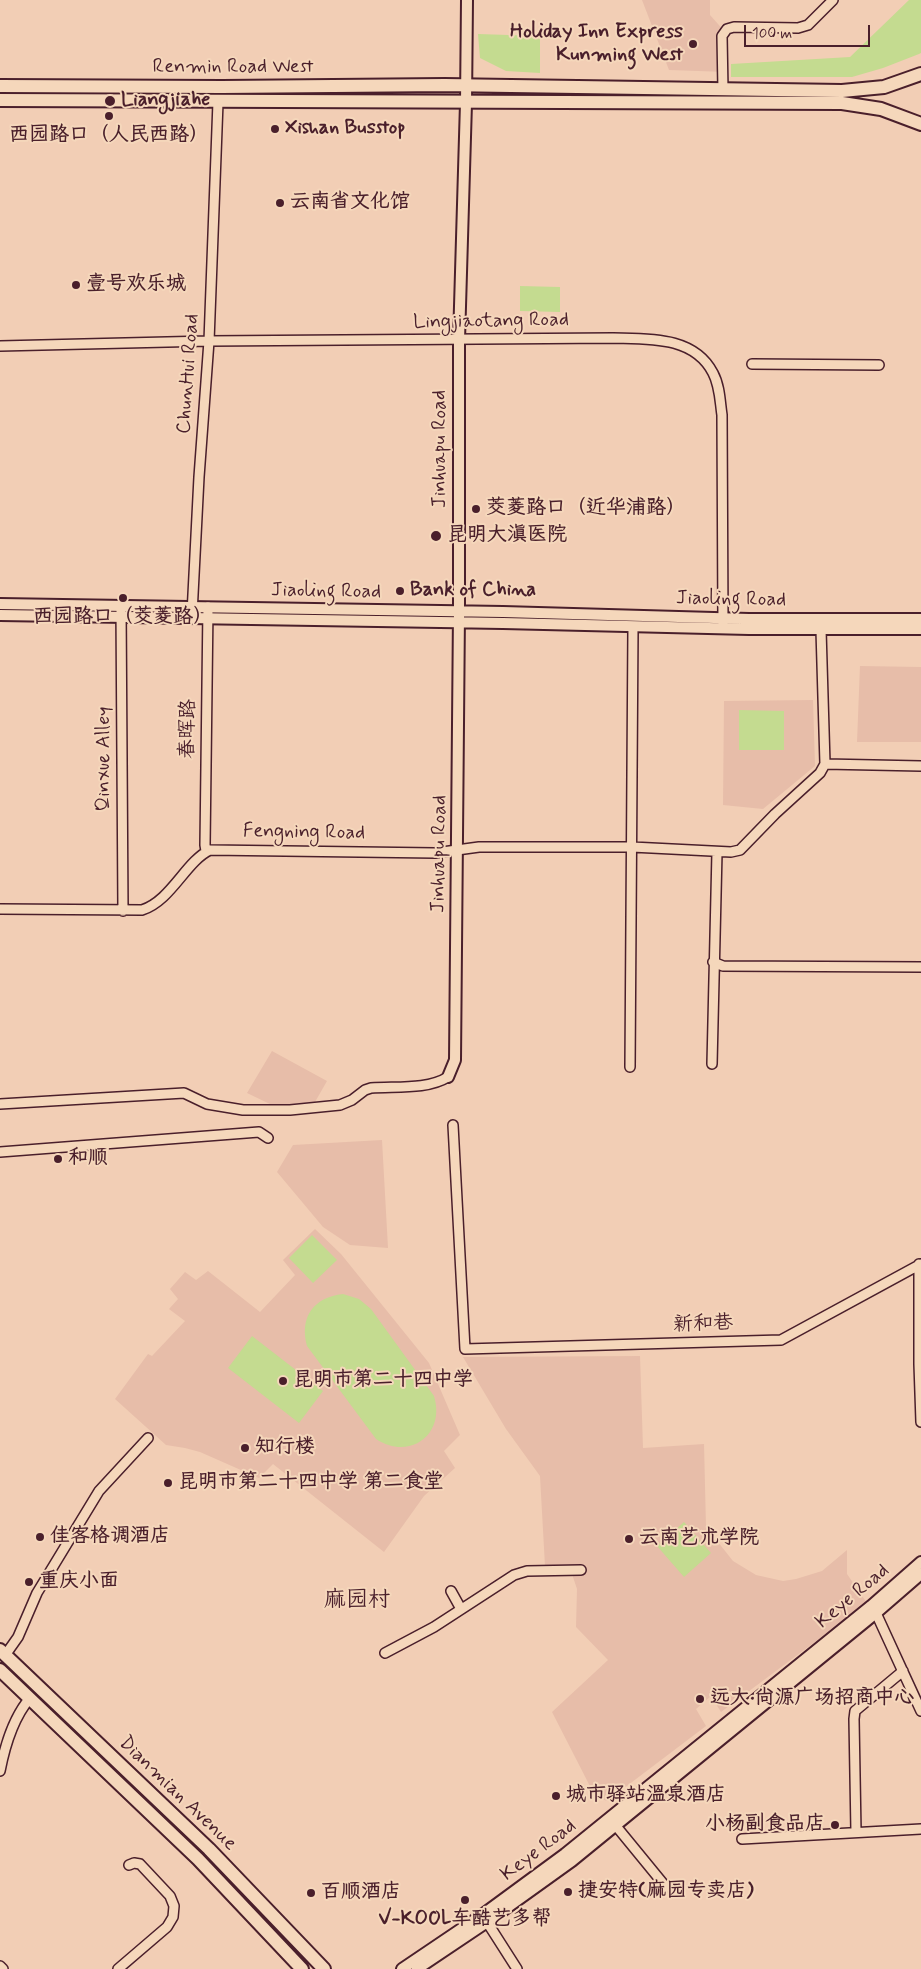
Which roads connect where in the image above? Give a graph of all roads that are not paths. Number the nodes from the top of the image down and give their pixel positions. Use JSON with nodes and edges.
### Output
{"nodes":[{"id":1,"x":467,"y":0,"type":"edge"},
{"id":2,"x":833,"y":0,"type":"edge"},
{"id":3,"x":921,"y":74,"type":"edge"},
{"id":4,"x":467,"y":85,"type":"junction"},
{"id":5,"x":0,"y":86,"type":"edge"},
{"id":6,"x":723,"y":90,"type":"junction"},
{"id":7,"x":0,"y":100,"type":"edge"},
{"id":8,"x":218,"y":102,"type":"junction"},
{"id":9,"x":466,"y":102,"type":"junction"},
{"id":10,"x":921,"y":124,"type":"edge"},
{"id":11,"x":459,"y":340,"type":"junction"},
{"id":12,"x":209,"y":341,"type":"junction"},
{"id":13,"x":0,"y":346,"type":"edge"},
{"id":14,"x":752,"y":364,"type":"dead end"},
{"id":15,"x":878,"y":365,"type":"dead end"},
{"id":16,"x":0,"y":604,"type":"edge"},
{"id":17,"x":208,"y":607,"type":"junction"},
{"id":18,"x":121,"y":612,"type":"junction"},
{"id":19,"x":192,"y":613,"type":"junction"},
{"id":20,"x":0,"y":615,"type":"edge"},
{"id":21,"x":459,"y":618,"type":"junction"},
{"id":22,"x":208,"y":619,"type":"junction"},
{"id":23,"x":921,"y":620,"type":"edge"},
{"id":24,"x":723,"y":623,"type":"junction"},
{"id":25,"x":633,"y":627,"type":"junction"},
{"id":26,"x":921,"y":629,"type":"edge"},
{"id":27,"x":821,"y":630,"type":"junction"},
{"id":28,"x":824,"y":764,"type":"junction"},
{"id":29,"x":921,"y":766,"type":"edge"},
{"id":30,"x":632,"y":847,"type":"junction"},
{"id":31,"x":457,"y":849,"type":"junction"},
{"id":32,"x":206,"y":851,"type":"junction"},
{"id":33,"x":717,"y":852,"type":"junction"},
{"id":34,"x":0,"y":909,"type":"edge"},
{"id":35,"x":123,"y":911,"type":"junction"},
{"id":36,"x":713,"y":962,"type":"junction"},
{"id":37,"x":921,"y":967,"type":"edge"},
{"id":38,"x":712,"y":1064,"type":"dead end"},
{"id":39,"x":630,"y":1067,"type":"dead end"},
{"id":40,"x":448,"y":1077,"type":"joint"},
{"id":41,"x":0,"y":1104,"type":"edge"},
{"id":42,"x":453,"y":1125,"type":"dead end"},
{"id":43,"x":268,"y":1138,"type":"dead end"},
{"id":44,"x":0,"y":1152,"type":"edge"},
{"id":45,"x":920,"y":1264,"type":"edge"},
{"id":46,"x":921,"y":1422,"type":"edge"},
{"id":47,"x":148,"y":1438,"type":"dead end"},
{"id":48,"x":921,"y":1562,"type":"edge"},
{"id":49,"x":581,"y":1570,"type":"dead end"},
{"id":50,"x":921,"y":1574,"type":"edge"},
{"id":51,"x":451,"y":1591,"type":"dead end"},
{"id":52,"x":461,"y":1609,"type":"junction"},
{"id":53,"x":876,"y":1613,"type":"junction"},
{"id":54,"x":3,"y":1652,"type":"edge"},
{"id":55,"x":385,"y":1653,"type":"dead end"},
{"id":56,"x":0,"y":1670,"type":"edge"},
{"id":57,"x":903,"y":1671,"type":"junction"},
{"id":58,"x":30,"y":1698,"type":"junction"},
{"id":59,"x":921,"y":1712,"type":"edge"},
{"id":60,"x":0,"y":1771,"type":"edge"},
{"id":61,"x":616,"y":1826,"type":"junction"},
{"id":62,"x":921,"y":1829,"type":"edge"},
{"id":63,"x":856,"y":1832,"type":"junction"},
{"id":64,"x":742,"y":1839,"type":"dead end"},
{"id":65,"x":129,"y":1865,"type":"dead end"},
{"id":66,"x":666,"y":1887,"type":"dead end"},
{"id":67,"x":487,"y":1922,"type":"junction"},
{"id":68,"x":0,"y":1966,"type":"edge"},
{"id":69,"x":3,"y":1969,"type":"edge"},
{"id":70,"x":118,"y":1969,"type":"edge"},
{"id":71,"x":302,"y":1969,"type":"edge"},
{"id":72,"x":324,"y":1969,"type":"edge"},
{"id":73,"x":402,"y":1969,"type":"edge"},
{"id":74,"x":417,"y":1969,"type":"edge"},
{"id":75,"x":517,"y":1969,"type":"edge"}],
"edges":[{"from":1,"to":4,"type":"street","name":"Jinhuapu Road"},
{"from":2,"to":6,"type":"street"},
{"from":3,"to":6,"type":"main road","name":"Renmin Road West"},
{"from":4,"to":5,"type":"main road","name":"Renmin Road West"},
{"from":4,"to":6,"type":"main road","name":"Renmin Road West"},
{"from":4,"to":9,"type":"street","name":"Jinhuapu Road"},
{"from":7,"to":8,"type":"main road","name":"Renmin Road West"},
{"from":8,"to":9,"type":"main road","name":"Renmin Road West"},
{"from":8,"to":12,"type":"street","name":"ChunHui Road"},
{"from":9,"to":10,"type":"main road","name":"Renmin Road West"},
{"from":9,"to":11,"type":"street","name":"Jinhuapu Road"},
{"from":11,"to":12,"type":"street","name":"Lingjiaotang Road"},
{"from":11,"to":21,"type":"street","name":"Jinhuapu Road"},
{"from":11,"to":24,"type":"street","name":"Lingjiaotang Road"},
{"from":12,"to":13,"type":"street","name":"Lingjiaotang Road"},
{"from":12,"to":19,"type":"street","name":"ChunHui Road"},
{"from":14,"to":15,"type":"street"},
{"from":16,"to":18,"type":"street","name":"Jiaoling Road"},
{"from":17,"to":19,"type":"street","name":"Jiaoling Road"},
{"from":17,"to":21,"type":"street","name":"Jiaoling Road"},
{"from":17,"to":22,"type":"street","name":"春晖路"},
{"from":18,"to":19,"type":"street","name":"Jiaoling Road"},
{"from":18,"to":20,"type":"street","name":"Jiaoling Road"},
{"from":18,"to":35,"type":"street","name":"Qinxue Alley"},
{"from":19,"to":22,"type":"street","name":"Jiaoling Road"},
{"from":21,"to":22,"type":"street","name":"Jiaoling Road"},
{"from":21,"to":24,"type":"street","name":"Jiaoling Road"},
{"from":21,"to":25,"type":"street","name":"Jiaoling Road"},
{"from":21,"to":31,"type":"street","name":"Jinhuapu Road"},
{"from":22,"to":32,"type":"street","name":"春晖路"},
{"from":23,"to":24,"type":"street","name":"Jiaoling Road"},
{"from":24,"to":25,"type":"street","name":"Jiaoling Road"},
{"from":24,"to":27,"type":"street","name":"Jiaoling Road"},
{"from":25,"to":30,"type":"street"},
{"from":26,"to":27,"type":"street","name":"Jiaoling Road"},
{"from":27,"to":28,"type":"street"},
{"from":28,"to":29,"type":"street"},
{"from":28,"to":33,"type":"street","name":"Fengning Road"},
{"from":30,"to":31,"type":"street","name":"Fengning Road"},
{"from":30,"to":33,"type":"street","name":"Fengning Road"},
{"from":30,"to":39,"type":"street"},
{"from":31,"to":32,"type":"street","name":"Fengning Road"},
{"from":31,"to":40,"type":"street","name":"Jinhuapu Road"},
{"from":32,"to":35,"type":"street"},
{"from":33,"to":36,"type":"street"},
{"from":34,"to":35,"type":"street"},
{"from":36,"to":37,"type":"street"},
{"from":36,"to":38,"type":"street"},
{"from":40,"to":41,"type":"street"},
{"from":42,"to":45,"type":"street","name":"新和巷"},
{"from":43,"to":44,"type":"street"},
{"from":45,"to":46,"type":"street"},
{"from":47,"to":54,"type":"street"},
{"from":48,"to":73,"type":"street","name":"Keye Road"},
{"from":49,"to":52,"type":"street"},
{"from":50,"to":53,"type":"street","name":"Keye Road"},
{"from":51,"to":52,"type":"street"},
{"from":52,"to":55,"type":"street"},
{"from":53,"to":57,"type":"street"},
{"from":53,"to":61,"type":"street","name":"Keye Road"},
{"from":54,"to":72,"type":"main road","name":"Dianmian Avenue"},
{"from":56,"to":58,"type":"main road","name":"Dianmian Avenue"},
{"from":57,"to":59,"type":"street"},
{"from":57,"to":63,"type":"street"},
{"from":58,"to":60,"type":"street"},
{"from":58,"to":71,"type":"main road","name":"Dianmian Avenue"},
{"from":61,"to":66,"type":"street"},
{"from":61,"to":67,"type":"street","name":"Keye Road"},
{"from":62,"to":63,"type":"street"},
{"from":63,"to":64,"type":"street"},
{"from":65,"to":70,"type":"street"},
{"from":67,"to":74,"type":"street","name":"Keye Road"},
{"from":67,"to":75,"type":"street"},
{"from":68,"to":69,"type":"street"}]}
